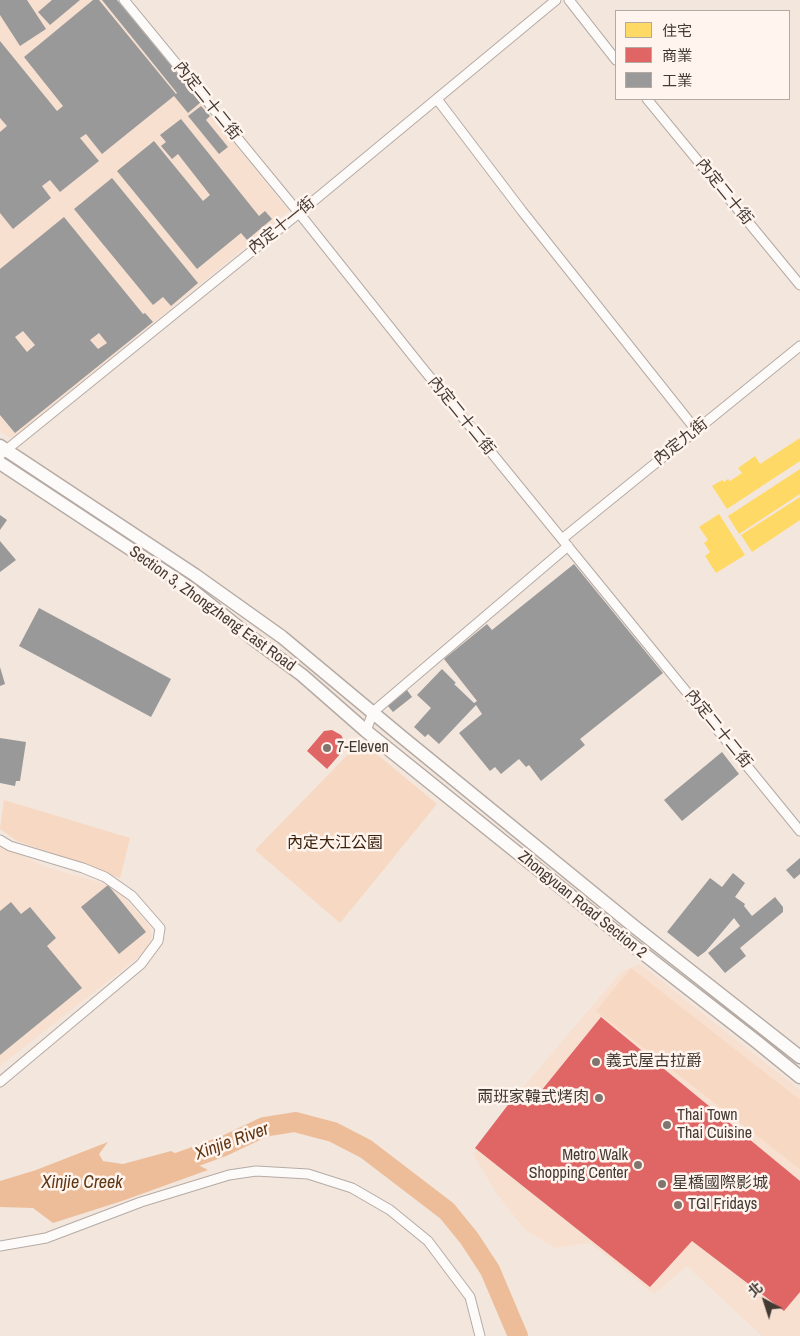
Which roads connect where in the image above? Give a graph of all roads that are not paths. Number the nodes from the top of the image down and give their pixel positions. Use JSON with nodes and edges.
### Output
{"nodes":[{"id":1,"x":124,"y":0,"type":"edge"},
{"id":2,"x":556,"y":0,"type":"edge"},
{"id":3,"x":569,"y":0,"type":"edge"},
{"id":4,"x":615,"y":59,"type":"edge"},
{"id":5,"x":437,"y":99,"type":"junction"},
{"id":6,"x":648,"y":100,"type":"edge"},
{"id":7,"x":299,"y":213,"type":"junction"},
{"id":8,"x":800,"y":285,"type":"edge"},
{"id":9,"x":800,"y":346,"type":"edge"},
{"id":10,"x":696,"y":430,"type":"junction"},
{"id":11,"x":2,"y":450,"type":"edge"},
{"id":12,"x":0,"y":463,"type":"edge"},
{"id":13,"x":562,"y":539,"type":"junction"},
{"id":14,"x":568,"y":546,"type":"junction"},
{"id":15,"x":373,"y":712,"type":"junction"},
{"id":16,"x":366,"y":731,"type":"junction"},
{"id":17,"x":800,"y":831,"type":"edge"},
{"id":18,"x":0,"y":840,"type":"edge"},
{"id":19,"x":800,"y":1057,"type":"edge"},
{"id":20,"x":800,"y":1077,"type":"edge"},
{"id":21,"x":0,"y":1082,"type":"edge"},
{"id":22,"x":0,"y":1246,"type":"edge"},
{"id":23,"x":480,"y":1336,"type":"edge"}],
"edges":[{"from":1,"to":7,"type":"street","name":"內定二十二街"},
{"from":2,"to":5,"type":"street","name":"內定十一街"},
{"from":3,"to":4,"type":"street"},
{"from":5,"to":7,"type":"street","name":"內定十一街"},
{"from":5,"to":10,"type":"street"},
{"from":6,"to":8,"type":"street","name":"內定二十街"},
{"from":7,"to":11,"type":"street","name":"內定十一街"},
{"from":7,"to":13,"type":"street","name":"內定二十二街"},
{"from":9,"to":10,"type":"street","name":"內定九街"},
{"from":10,"to":13,"type":"street","name":"內定九街"},
{"from":11,"to":15,"type":"main road","name":"Zhongyuan Road Section 2"},
{"from":12,"to":16,"type":"main road","name":"Section 3, Zhongzheng East Road"},
{"from":13,"to":14,"type":"street","name":"內定二十二街"},
{"from":14,"to":15,"type":"street"},
{"from":14,"to":17,"type":"street","name":"內定二十二街"},
{"from":15,"to":16,"type":"street"},
{"from":15,"to":19,"type":"main road","name":"Zhongyuan Road Section 2"},
{"from":16,"to":20,"type":"main road","name":"Zhongyuan Road Section 2"},
{"from":18,"to":21,"type":"street"},
{"from":22,"to":23,"type":"street"}]}
